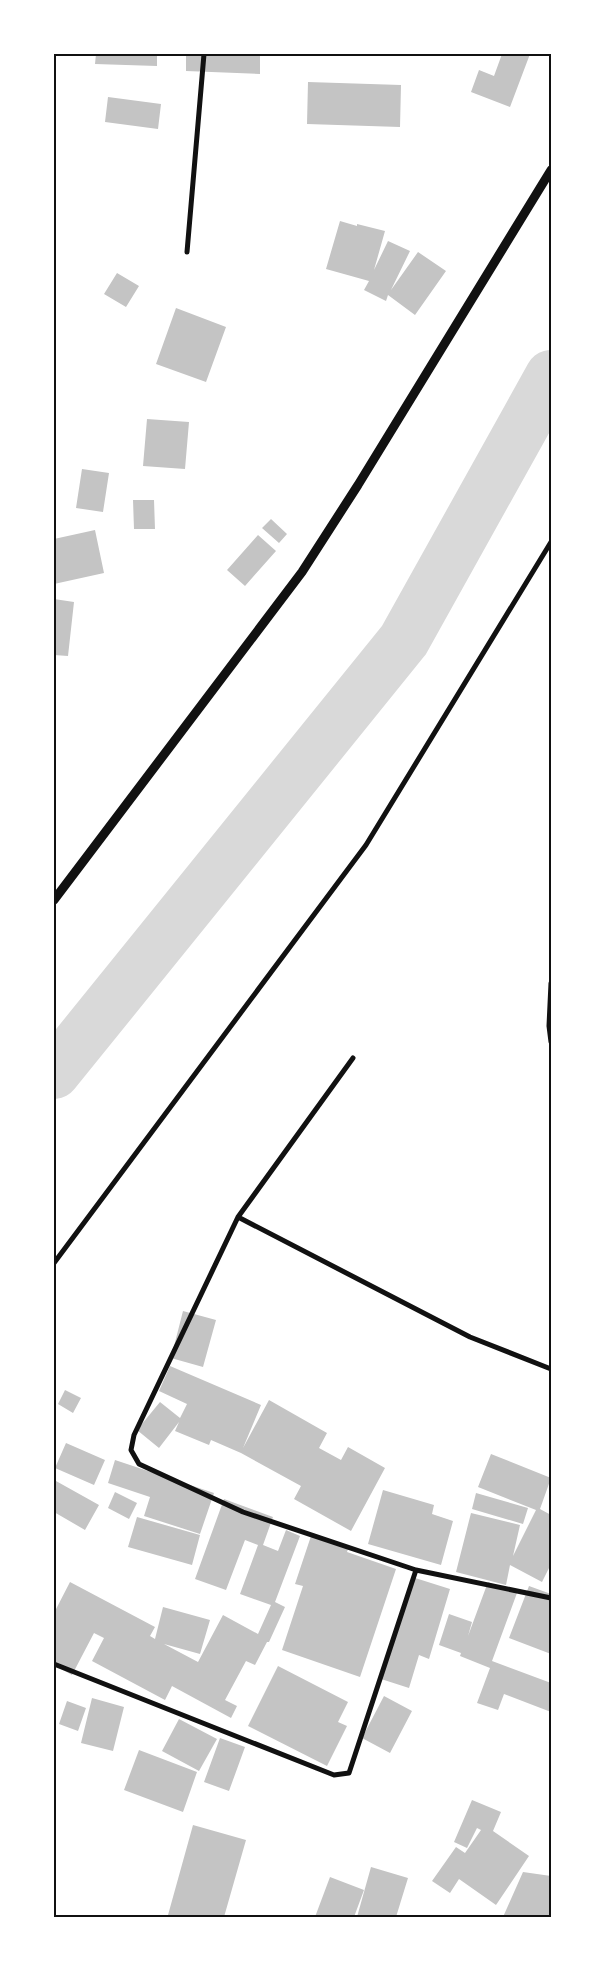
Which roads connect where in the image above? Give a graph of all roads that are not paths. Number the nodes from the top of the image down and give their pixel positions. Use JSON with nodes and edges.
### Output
{"nodes":[{"id":1,"x":204,"y":54,"type":"edge"},
{"id":2,"x":551,"y":170,"type":"edge"},
{"id":3,"x":187,"y":252,"type":"dead end"},
{"id":4,"x":551,"y":542,"type":"edge"},
{"id":5,"x":54,"y":900,"type":"edge"},
{"id":6,"x":551,"y":983,"type":"edge"},
{"id":7,"x":551,"y":1042,"type":"edge"},
{"id":8,"x":353,"y":1058,"type":"dead end"},
{"id":9,"x":238,"y":1217,"type":"junction"},
{"id":10,"x":54,"y":1263,"type":"edge"},
{"id":11,"x":551,"y":1369,"type":"edge"},
{"id":12,"x":416,"y":1570,"type":"junction"},
{"id":13,"x":551,"y":1598,"type":"edge"},
{"id":14,"x":54,"y":1664,"type":"edge"}],
"edges":[{"from":1,"to":3,"type":"street"},
{"from":2,"to":5,"type":"street"},
{"from":4,"to":10,"type":"street"},
{"from":6,"to":7,"type":"street"},
{"from":8,"to":9,"type":"street"},
{"from":9,"to":11,"type":"street"},
{"from":9,"to":12,"type":"street"},
{"from":12,"to":13,"type":"street"},
{"from":12,"to":14,"type":"street"}]}
